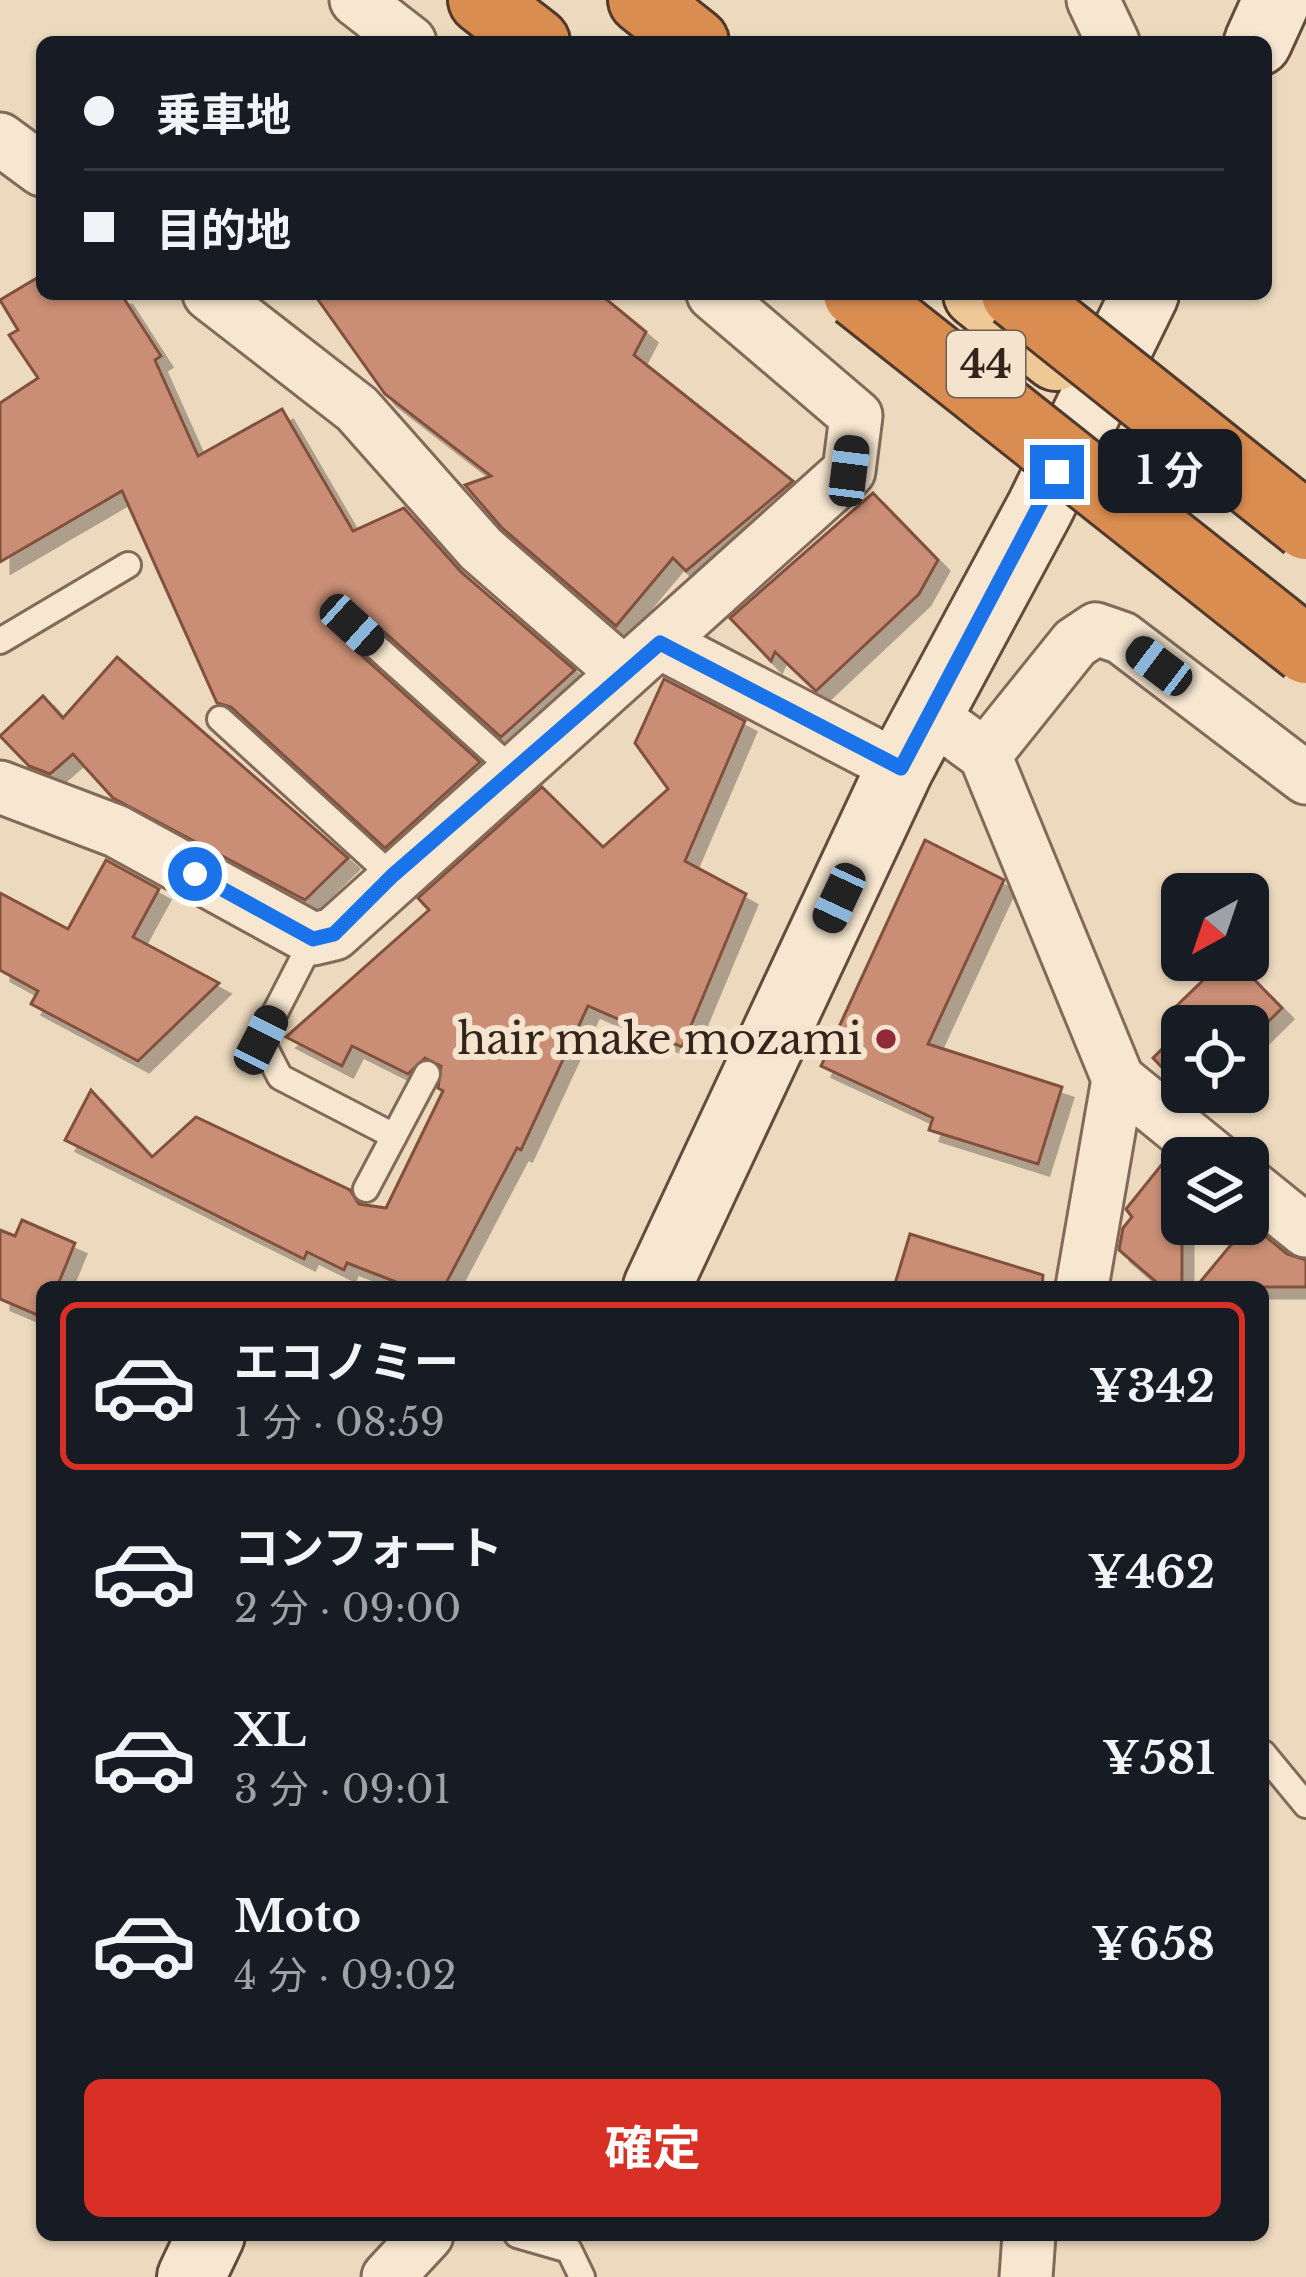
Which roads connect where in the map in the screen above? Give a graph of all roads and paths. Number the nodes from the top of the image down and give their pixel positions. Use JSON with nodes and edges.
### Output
{"nodes":[{"id":1,"x":356,"y":0,"type":"edge"},
{"id":2,"x":482,"y":0,"type":"edge"},
{"id":3,"x":523,"y":0,"type":"edge"},
{"id":4,"x":603,"y":0,"type":"edge"},
{"id":5,"x":642,"y":0,"type":"edge"},
{"id":6,"x":1093,"y":0,"type":"edge"},
{"id":7,"x":1277,"y":0,"type":"edge"},
{"id":8,"x":402,"y":36,"type":"edge"},
{"id":9,"x":528,"y":36,"type":"edge"},
{"id":10,"x":568,"y":36,"type":"edge"},
{"id":11,"x":649,"y":36,"type":"edge"},
{"id":12,"x":687,"y":36,"type":"edge"},
{"id":13,"x":1111,"y":36,"type":"edge"},
{"id":14,"x":1261,"y":36,"type":"edge"},
{"id":15,"x":0,"y":139,"type":"edge"},
{"id":16,"x":36,"y":166,"type":"edge"},
{"id":17,"x":216,"y":300,"type":"edge"},
{"id":18,"x":720,"y":300,"type":"edge"},
{"id":19,"x":865,"y":300,"type":"edge"},
{"id":20,"x":906,"y":300,"type":"edge"},
{"id":21,"x":982,"y":300,"type":"edge"},
{"id":22,"x":1023,"y":300,"type":"edge"},
{"id":23,"x":1142,"y":300,"type":"edge"},
{"id":24,"x":1085,"y":412,"type":"junction"},
{"id":25,"x":1306,"y":526,"type":"edge"},
{"id":26,"x":1306,"y":559,"type":"edge"},
{"id":27,"x":128,"y":566,"type":"dead end"},
{"id":28,"x":1306,"y":622,"type":"edge"},
{"id":29,"x":352,"y":625,"type":"dead end"},
{"id":30,"x":0,"y":641,"type":"edge"},
{"id":31,"x":1306,"y":650,"type":"edge"},
{"id":32,"x":642,"y":658,"type":"junction"},
{"id":33,"x":220,"y":718,"type":"dead end"},
{"id":34,"x":915,"y":741,"type":"junction"},
{"id":35,"x":986,"y":755,"type":"junction"},
{"id":36,"x":513,"y":770,"type":"junction"},
{"id":37,"x":1306,"y":778,"type":"edge"},
{"id":38,"x":0,"y":787,"type":"edge"},
{"id":39,"x":392,"y":876,"type":"junction"},
{"id":40,"x":313,"y":939,"type":"junction"},
{"id":41,"x":427,"y":1075,"type":"dead end"},
{"id":42,"x":1118,"y":1079,"type":"junction"},
{"id":43,"x":394,"y":1136,"type":"junction"},
{"id":44,"x":1190,"y":1137,"type":"edge"},
{"id":45,"x":366,"y":1189,"type":"dead end"},
{"id":46,"x":1269,"y":1201,"type":"edge"},
{"id":47,"x":1306,"y":1231,"type":"edge"},
{"id":48,"x":659,"y":1281,"type":"edge"},
{"id":49,"x":1083,"y":1281,"type":"edge"},
{"id":50,"x":1269,"y":1760,"type":"edge"},
{"id":51,"x":1306,"y":1805,"type":"edge"},
{"id":52,"x":208,"y":2241,"type":"edge"},
{"id":53,"x":421,"y":2241,"type":"edge"},
{"id":54,"x":538,"y":2241,"type":"edge"},
{"id":55,"x":1029,"y":2241,"type":"edge"},
{"id":56,"x":191,"y":2277,"type":"edge"},
{"id":57,"x":388,"y":2277,"type":"edge"},
{"id":58,"x":582,"y":2277,"type":"edge"},
{"id":59,"x":1026,"y":2277,"type":"edge"}],
"edges":[{"from":1,"to":8,"type":"street"},
{"from":2,"to":9,"type":"highway"},
{"from":3,"to":10,"type":"main road"},
{"from":4,"to":11,"type":"main road"},
{"from":5,"to":12,"type":"highway"},
{"from":6,"to":13,"type":"street"},
{"from":7,"to":14,"type":"street"},
{"from":15,"to":16,"type":"street"},
{"from":17,"to":32,"type":"street"},
{"from":18,"to":32,"type":"street"},
{"from":19,"to":31,"type":"highway","bridge":true},
{"from":20,"to":24,"type":"main road","number":"44"},
{"from":21,"to":24,"type":"main road","number":"44"},
{"from":22,"to":25,"type":"highway","bridge":true},
{"from":23,"to":24,"type":"street"},
{"from":24,"to":26,"type":"main road","number":"44"},
{"from":24,"to":28,"type":"main road","number":"44"},
{"from":24,"to":34,"type":"street"},
{"from":27,"to":30,"type":"lane"},
{"from":29,"to":36,"type":"lane"},
{"from":32,"to":34,"type":"street"},
{"from":32,"to":36,"type":"street"},
{"from":33,"to":39,"type":"lane"},
{"from":34,"to":35,"type":"street"},
{"from":34,"to":48,"type":"street"},
{"from":35,"to":37,"type":"street"},
{"from":35,"to":42,"type":"street"},
{"from":36,"to":39,"type":"street"},
{"from":38,"to":40,"type":"street"},
{"from":39,"to":40,"type":"street"},
{"from":40,"to":43,"type":"lane"},
{"from":41,"to":43,"type":"lane"},
{"from":42,"to":44,"type":"street"},
{"from":42,"to":49,"type":"street"},
{"from":43,"to":45,"type":"lane"},
{"from":46,"to":47,"type":"street"},
{"from":50,"to":51,"type":"lane"},
{"from":52,"to":56,"type":"street"},
{"from":53,"to":57,"type":"street"},
{"from":54,"to":58,"type":"lane"},
{"from":55,"to":59,"type":"street"}]}
